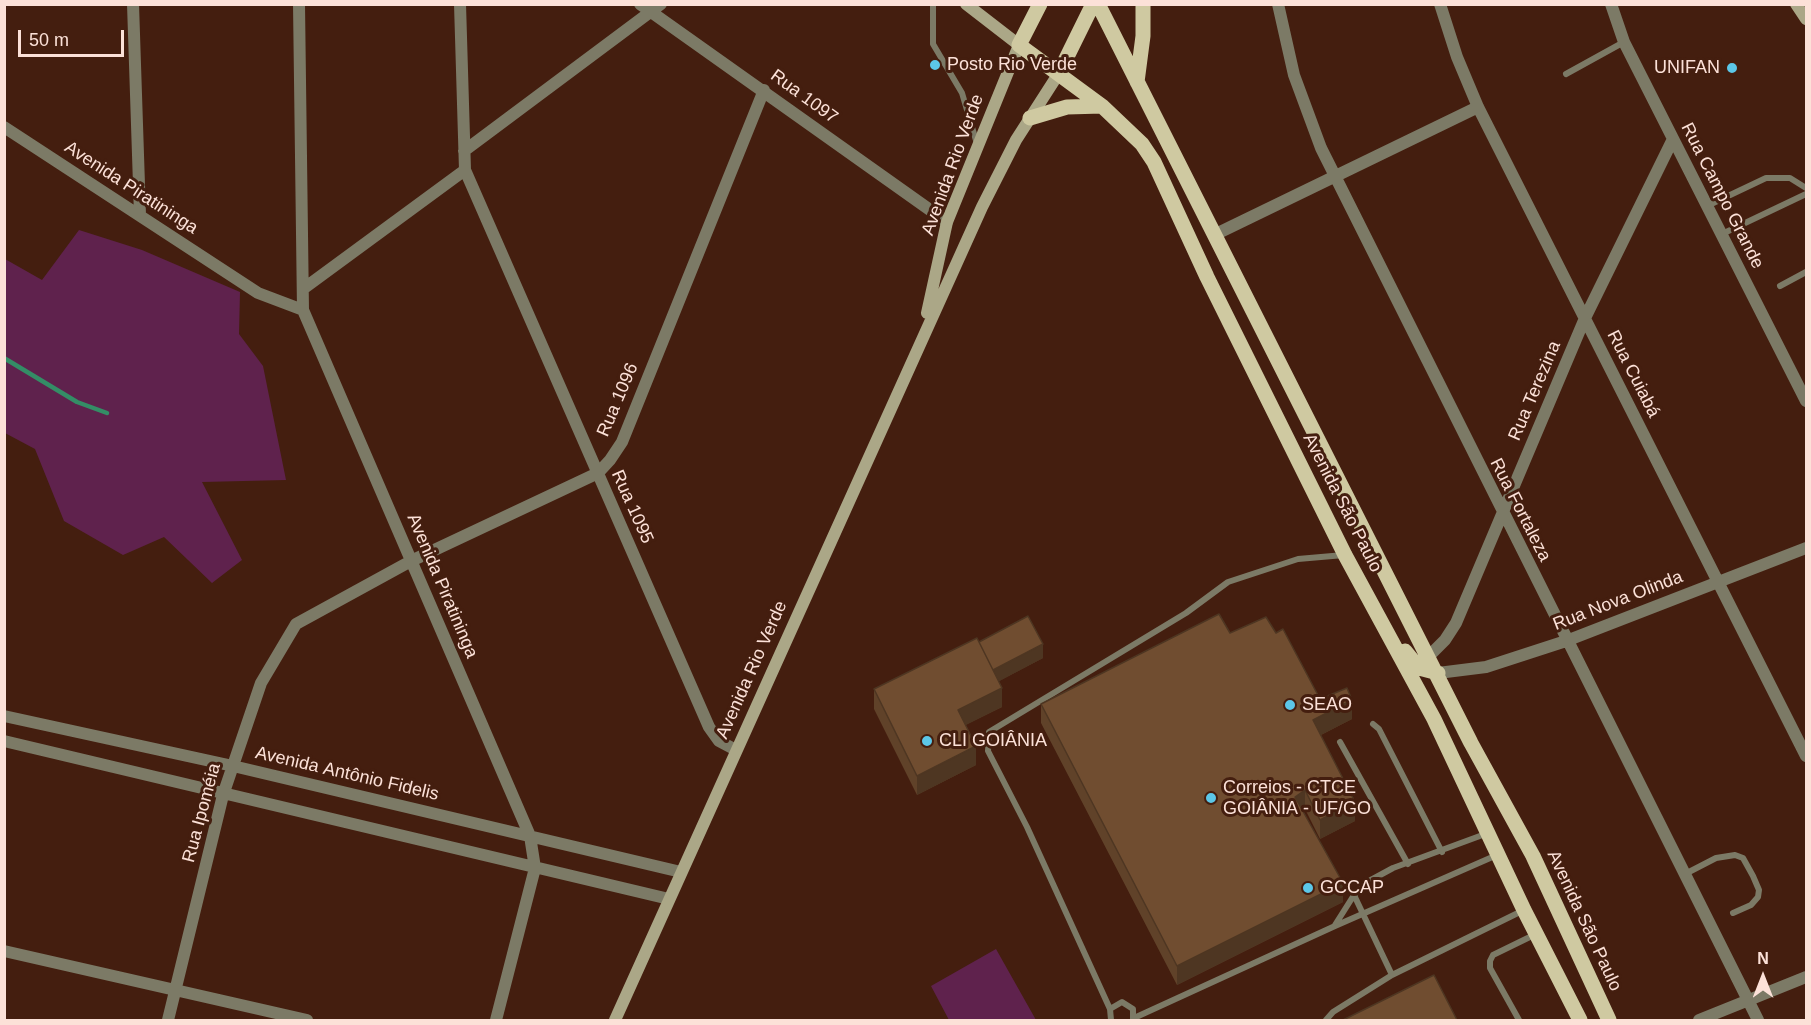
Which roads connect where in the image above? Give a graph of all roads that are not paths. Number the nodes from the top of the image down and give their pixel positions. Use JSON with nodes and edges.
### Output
{"nodes":[{"id":1,"x":133,"y":4,"type":"edge"},
{"id":2,"x":299,"y":4,"type":"edge"},
{"id":3,"x":460,"y":4,"type":"edge"},
{"id":4,"x":662,"y":4,"type":"edge"},
{"id":5,"x":933,"y":4,"type":"edge"},
{"id":6,"x":966,"y":4,"type":"edge"},
{"id":7,"x":1040,"y":4,"type":"edge"},
{"id":8,"x":1093,"y":4,"type":"edge"},
{"id":9,"x":1098,"y":4,"type":"edge"},
{"id":10,"x":1143,"y":4,"type":"edge"},
{"id":11,"x":1278,"y":4,"type":"edge"},
{"id":12,"x":1440,"y":4,"type":"edge"},
{"id":13,"x":1611,"y":4,"type":"edge"},
{"id":14,"x":1796,"y":4,"type":"edge"},
{"id":15,"x":645,"y":8,"type":"edge"},
{"id":16,"x":1806,"y":20,"type":"edge"},
{"id":17,"x":1624,"y":42,"type":"junction"},
{"id":18,"x":1018,"y":45,"type":"junction"},
{"id":19,"x":1059,"y":73,"type":"junction"},
{"id":20,"x":1566,"y":74,"type":"dead end"},
{"id":21,"x":1137,"y":82,"type":"junction"},
{"id":22,"x":764,"y":90,"type":"junction"},
{"id":23,"x":1102,"y":106,"type":"junction"},
{"id":24,"x":1478,"y":107,"type":"junction"},
{"id":25,"x":1030,"y":118,"type":"junction"},
{"id":26,"x":4,"y":127,"type":"edge"},
{"id":27,"x":1673,"y":139,"type":"junction"},
{"id":28,"x":977,"y":145,"type":"junction"},
{"id":29,"x":464,"y":151,"type":"junction"},
{"id":30,"x":465,"y":170,"type":"junction"},
{"id":31,"x":1334,"y":175,"type":"junction"},
{"id":32,"x":1806,"y":188,"type":"edge"},
{"id":33,"x":1806,"y":194,"type":"edge"},
{"id":34,"x":1707,"y":206,"type":"junction"},
{"id":35,"x":140,"y":215,"type":"junction"},
{"id":36,"x":947,"y":222,"type":"junction"},
{"id":37,"x":1722,"y":234,"type":"junction"},
{"id":38,"x":1214,"y":235,"type":"junction"},
{"id":39,"x":1806,"y":272,"type":"edge"},
{"id":40,"x":1780,"y":286,"type":"dead end"},
{"id":41,"x":303,"y":289,"type":"junction"},
{"id":42,"x":303,"y":310,"type":"junction"},
{"id":43,"x":1585,"y":318,"type":"junction"},
{"id":44,"x":922,"y":335,"type":"junction"},
{"id":45,"x":1802,"y":383,"type":"edge"},
{"id":46,"x":1806,"y":401,"type":"edge"},
{"id":47,"x":598,"y":473,"type":"junction"},
{"id":48,"x":1502,"y":515,"type":"junction"},
{"id":49,"x":1806,"y":548,"type":"edge"},
{"id":50,"x":1345,"y":555,"type":"junction"},
{"id":51,"x":411,"y":561,"type":"junction"},
{"id":52,"x":1718,"y":582,"type":"junction"},
{"id":53,"x":296,"y":624,"type":"joint"},
{"id":54,"x":1388,"y":634,"type":"junction"},
{"id":55,"x":1566,"y":641,"type":"junction"},
{"id":56,"x":1429,"y":656,"type":"junction"},
{"id":57,"x":1438,"y":674,"type":"junction"},
{"id":58,"x":4,"y":716,"type":"edge"},
{"id":59,"x":1434,"y":719,"type":"junction"},
{"id":60,"x":1373,"y":724,"type":"dead end"},
{"id":61,"x":4,"y":741,"type":"edge"},
{"id":62,"x":1340,"y":742,"type":"dead end"},
{"id":63,"x":1472,"y":743,"type":"junction"},
{"id":64,"x":736,"y":750,"type":"junction"},
{"id":65,"x":1806,"y":756,"type":"edge"},
{"id":66,"x":233,"y":766,"type":"junction"},
{"id":67,"x":224,"y":795,"type":"junction"},
{"id":68,"x":1488,"y":832,"type":"junction"},
{"id":69,"x":530,"y":836,"type":"junction"},
{"id":70,"x":1442,"y":852,"type":"junction"},
{"id":71,"x":1498,"y":855,"type":"junction"},
{"id":72,"x":1407,"y":864,"type":"junction"},
{"id":73,"x":535,"y":868,"type":"junction"},
{"id":74,"x":681,"y":872,"type":"junction"},
{"id":75,"x":1684,"y":875,"type":"junction"},
{"id":76,"x":1354,"y":895,"type":"junction"},
{"id":77,"x":669,"y":899,"type":"junction"},
{"id":78,"x":1524,"y":910,"type":"junction"},
{"id":79,"x":1733,"y":914,"type":"dead end"},
{"id":80,"x":1363,"y":916,"type":"junction"},
{"id":81,"x":1335,"y":926,"type":"junction"},
{"id":82,"x":1536,"y":934,"type":"junction"},
{"id":83,"x":4,"y":951,"type":"edge"},
{"id":84,"x":1392,"y":975,"type":"junction"},
{"id":85,"x":1806,"y":977,"type":"edge"},
{"id":86,"x":175,"y":990,"type":"junction"},
{"id":87,"x":1747,"y":999,"type":"junction"},
{"id":88,"x":1110,"y":1009,"type":"junction"},
{"id":89,"x":1133,"y":1019,"type":"edge"},
{"id":90,"x":168,"y":1020,"type":"edge"},
{"id":91,"x":307,"y":1020,"type":"edge"},
{"id":92,"x":496,"y":1020,"type":"edge"},
{"id":93,"x":615,"y":1020,"type":"edge"},
{"id":94,"x":1110,"y":1020,"type":"edge"},
{"id":95,"x":1326,"y":1020,"type":"edge"},
{"id":96,"x":1519,"y":1020,"type":"edge"},
{"id":97,"x":1580,"y":1020,"type":"edge"},
{"id":98,"x":1609,"y":1020,"type":"edge"},
{"id":99,"x":1699,"y":1020,"type":"edge"},
{"id":100,"x":1758,"y":1020,"type":"edge"}],
"edges":[{"from":1,"to":35,"type":"street"},
{"from":2,"to":41,"type":"street"},
{"from":3,"to":29,"type":"street"},
{"from":4,"to":15,"type":"street"},
{"from":5,"to":28,"type":"lane"},
{"from":6,"to":18,"type":"street"},
{"from":7,"to":18,"type":"main road"},
{"from":8,"to":19,"type":"main road"},
{"from":9,"to":21,"type":"main road","name":"Avenida São Paulo"},
{"from":10,"to":21,"type":"main road"},
{"from":11,"to":31,"type":"street","name":"Rua Fortaleza"},
{"from":12,"to":24,"type":"street","name":"Rua Cuiabá"},
{"from":13,"to":17,"type":"street","name":"Rua Campo Grande"},
{"from":14,"to":16,"type":"street"},
{"from":15,"to":22,"type":"street","name":"Rua 1097"},
{"from":15,"to":29,"type":"street"},
{"from":17,"to":20,"type":"lane"},
{"from":17,"to":27,"type":"street","name":"Rua Campo Grande"},
{"from":18,"to":19,"type":"main road","name":"Avenida São Paulo"},
{"from":18,"to":28,"type":"street","name":"Avenida Rio Verde"},
{"from":19,"to":23,"type":"main road","name":"Avenida São Paulo"},
{"from":19,"to":25,"type":"street","name":"Avenida Rio Verde"},
{"from":21,"to":38,"type":"main road","name":"Avenida São Paulo"},
{"from":22,"to":36,"type":"street","name":"Rua 1097"},
{"from":22,"to":47,"type":"street","name":"Rua 1096"},
{"from":23,"to":25,"type":"main road"},
{"from":23,"to":50,"type":"main road","name":"Avenida São Paulo"},
{"from":24,"to":31,"type":"street"},
{"from":24,"to":43,"type":"street","name":"Rua Cuiabá"},
{"from":25,"to":44,"type":"street","name":"Avenida Rio Verde"},
{"from":26,"to":35,"type":"street","name":"Avenida Piratininga"},
{"from":27,"to":34,"type":"street","name":"Rua Campo Grande"},
{"from":27,"to":43,"type":"street","name":"Rua Terezina"},
{"from":28,"to":36,"type":"street","name":"Avenida Rio Verde"},
{"from":29,"to":30,"type":"street"},
{"from":30,"to":41,"type":"street"},
{"from":30,"to":47,"type":"street","name":"Rua 1095"},
{"from":31,"to":38,"type":"street"},
{"from":31,"to":48,"type":"street","name":"Rua Fortaleza"},
{"from":32,"to":34,"type":"lane"},
{"from":33,"to":37,"type":"lane"},
{"from":34,"to":37,"type":"street","name":"Rua Campo Grande"},
{"from":35,"to":42,"type":"street","name":"Avenida Piratininga"},
{"from":36,"to":44,"type":"street","name":"Avenida Rio Verde"},
{"from":37,"to":45,"type":"street","name":"Rua Campo Grande"},
{"from":38,"to":56,"type":"main road","name":"Avenida São Paulo"},
{"from":39,"to":40,"type":"lane"},
{"from":41,"to":42,"type":"street"},
{"from":42,"to":51,"type":"street","name":"Avenida Piratininga"},
{"from":43,"to":48,"type":"street","name":"Rua Terezina"},
{"from":43,"to":52,"type":"street","name":"Rua Cuiabá"},
{"from":44,"to":64,"type":"street","name":"Avenida Rio Verde"},
{"from":45,"to":46,"type":"street","name":"Rua Campo Grande"},
{"from":47,"to":51,"type":"street","name":"Rua 1096"},
{"from":47,"to":64,"type":"street","name":"Rua 1095"},
{"from":48,"to":55,"type":"street","name":"Rua Fortaleza"},
{"from":48,"to":56,"type":"street","name":"Rua Terezina"},
{"from":49,"to":52,"type":"street","name":"Rua Nova Olinda"},
{"from":50,"to":54,"type":"main road","name":"Avenida São Paulo"},
{"from":50,"to":88,"type":"lane"},
{"from":51,"to":53,"type":"street","name":"Rua 1096"},
{"from":51,"to":69,"type":"street","name":"Avenida Piratininga"},
{"from":52,"to":55,"type":"street","name":"Rua Nova Olinda"},
{"from":52,"to":65,"type":"street","name":"Rua Cuiabá"},
{"from":53,"to":66,"type":"street","name":"Rua Ipoméia"},
{"from":54,"to":57,"type":"main road"},
{"from":54,"to":59,"type":"main road","name":"Avenida São Paulo"},
{"from":55,"to":57,"type":"street","name":"Rua Nova Olinda"},
{"from":55,"to":75,"type":"street","name":"Rua Fortaleza"},
{"from":56,"to":57,"type":"main road","name":"Avenida São Paulo"},
{"from":57,"to":63,"type":"main road","name":"Avenida São Paulo"},
{"from":58,"to":66,"type":"street","name":"Avenida Antônio Fidelis"},
{"from":59,"to":63,"type":"main road"},
{"from":59,"to":68,"type":"main road","name":"Avenida São Paulo"},
{"from":60,"to":70,"type":"lane"},
{"from":61,"to":67,"type":"street"},
{"from":62,"to":72,"type":"lane"},
{"from":63,"to":98,"type":"main road","name":"Avenida São Paulo"},
{"from":64,"to":74,"type":"street","name":"Avenida Rio Verde"},
{"from":66,"to":67,"type":"street","name":"Rua Ipoméia"},
{"from":66,"to":69,"type":"street","name":"Avenida Antônio Fidelis"},
{"from":67,"to":73,"type":"street"},
{"from":67,"to":86,"type":"street","name":"Rua Ipoméia"},
{"from":68,"to":70,"type":"lane"},
{"from":68,"to":71,"type":"main road","name":"Avenida São Paulo"},
{"from":69,"to":73,"type":"street","name":"Avenida Piratininga"},
{"from":69,"to":74,"type":"street","name":"Avenida Antônio Fidelis"},
{"from":70,"to":72,"type":"lane"},
{"from":71,"to":78,"type":"main road","name":"Avenida São Paulo"},
{"from":71,"to":80,"type":"lane"},
{"from":72,"to":76,"type":"lane"},
{"from":73,"to":77,"type":"street"},
{"from":73,"to":92,"type":"street"},
{"from":74,"to":77,"type":"street","name":"Avenida Rio Verde"},
{"from":75,"to":79,"type":"lane"},
{"from":75,"to":87,"type":"street","name":"Rua Fortaleza"},
{"from":76,"to":80,"type":"lane"},
{"from":76,"to":81,"type":"lane"},
{"from":77,"to":93,"type":"street","name":"Avenida Rio Verde"},
{"from":78,"to":82,"type":"main road","name":"Avenida São Paulo"},
{"from":78,"to":84,"type":"lane"},
{"from":80,"to":81,"type":"lane"},
{"from":80,"to":84,"type":"lane"},
{"from":81,"to":89,"type":"lane"},
{"from":82,"to":96,"type":"lane"},
{"from":82,"to":97,"type":"main road","name":"Avenida São Paulo"},
{"from":83,"to":86,"type":"street"},
{"from":84,"to":95,"type":"lane"},
{"from":85,"to":87,"type":"street"},
{"from":86,"to":90,"type":"street","name":"Rua Ipoméia"},
{"from":86,"to":91,"type":"street"},
{"from":87,"to":99,"type":"street"},
{"from":87,"to":100,"type":"street","name":"Rua Fortaleza"},
{"from":88,"to":89,"type":"lane"},
{"from":88,"to":94,"type":"lane"}]}
